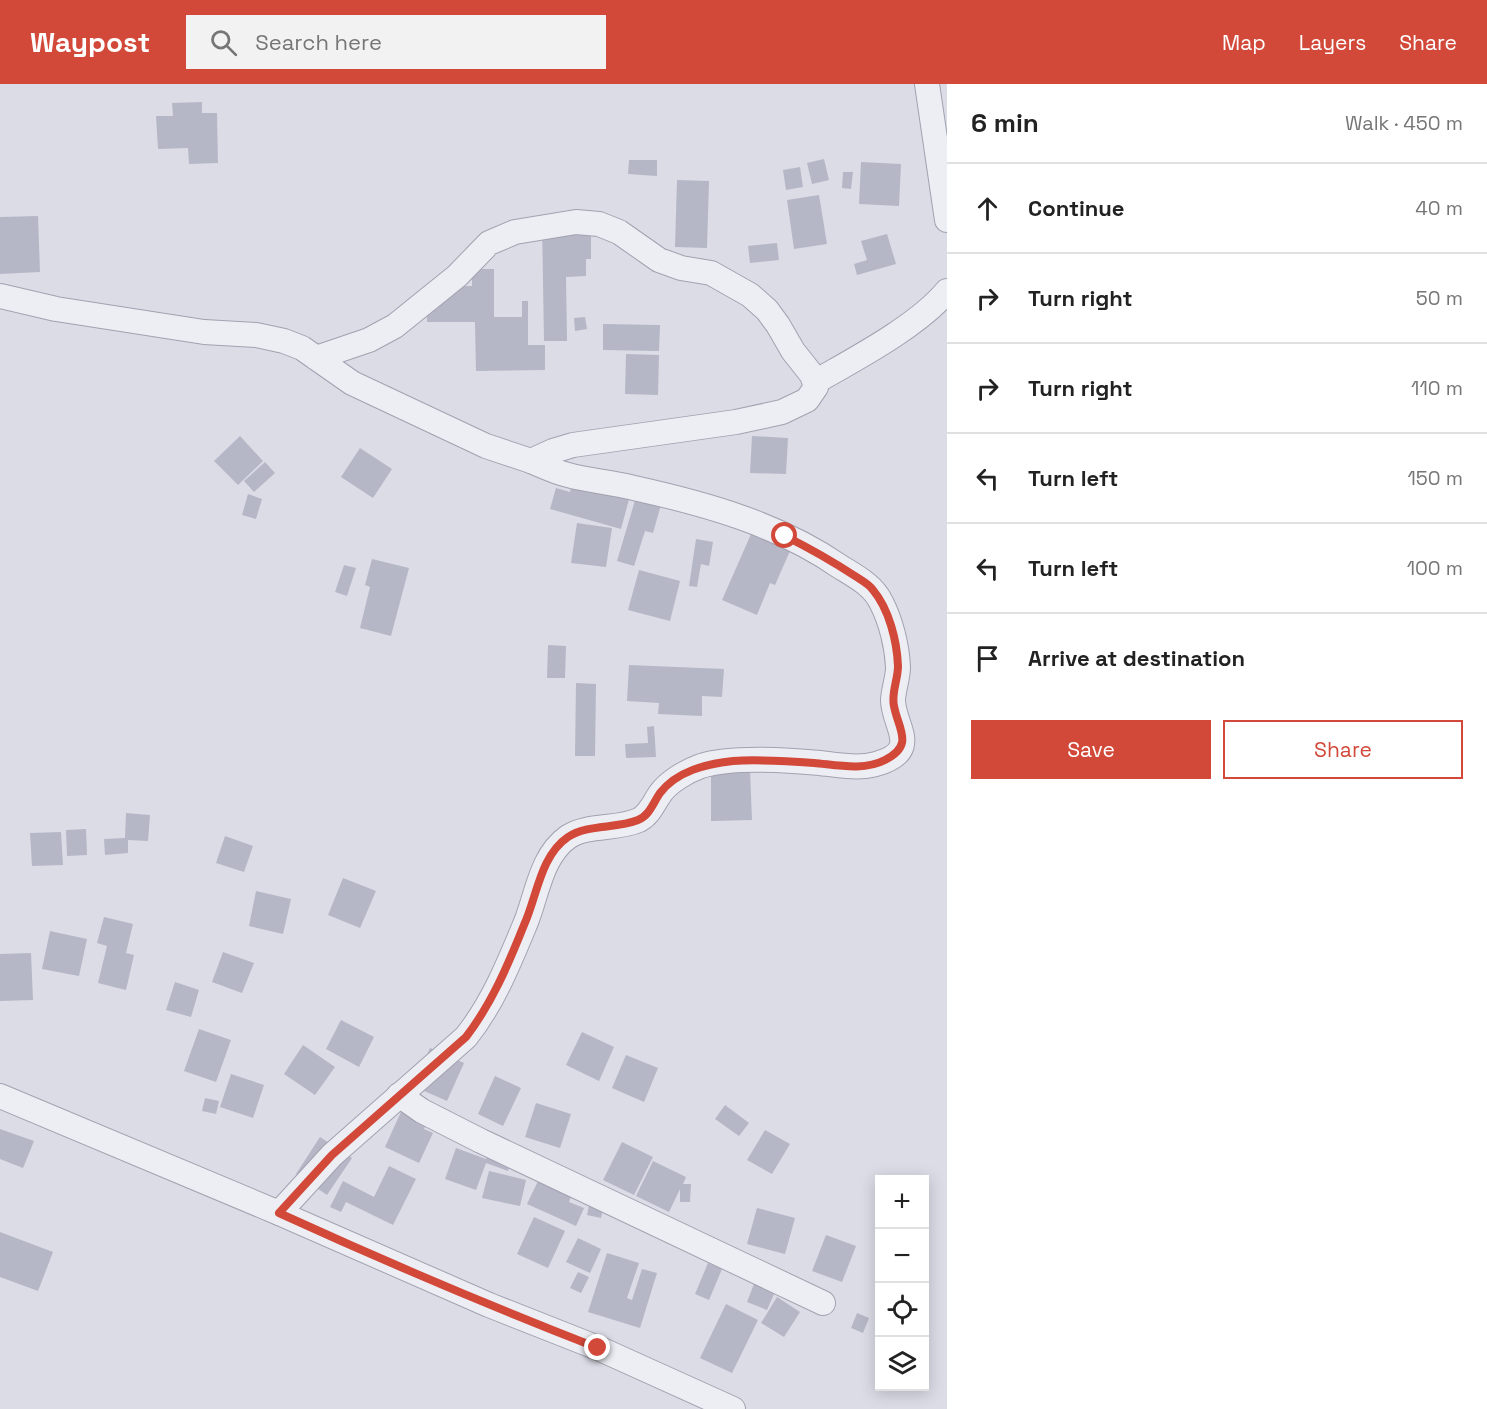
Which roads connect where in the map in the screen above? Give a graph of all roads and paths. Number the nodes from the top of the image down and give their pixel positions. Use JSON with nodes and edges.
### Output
{"nodes":[{"id":1,"x":927,"y":84,"type":"edge"},
{"id":2,"x":947,"y":220,"type":"edge"},
{"id":3,"x":947,"y":291,"type":"edge"},
{"id":4,"x":0,"y":296,"type":"edge"},
{"id":5,"x":316,"y":358,"type":"junction"},
{"id":6,"x":815,"y":382,"type":"junction"},
{"id":7,"x":531,"y":461,"type":"junction"},
{"id":8,"x":399,"y":1095,"type":"junction"},
{"id":9,"x":0,"y":1096,"type":"edge"},
{"id":10,"x":279,"y":1213,"type":"junction"},
{"id":11,"x":823,"y":1303,"type":"dead end"},
{"id":12,"x":733,"y":1409,"type":"edge"}],
"edges":[{"from":1,"to":2,"type":"street"},
{"from":3,"to":6,"type":"street"},
{"from":4,"to":5,"type":"street"},
{"from":5,"to":6,"type":"street"},
{"from":5,"to":7,"type":"street"},
{"from":6,"to":7,"type":"street"},
{"from":7,"to":8,"type":"street"},
{"from":8,"to":10,"type":"street"},
{"from":8,"to":11,"type":"street"},
{"from":9,"to":10,"type":"street"},
{"from":10,"to":12,"type":"street"}]}
